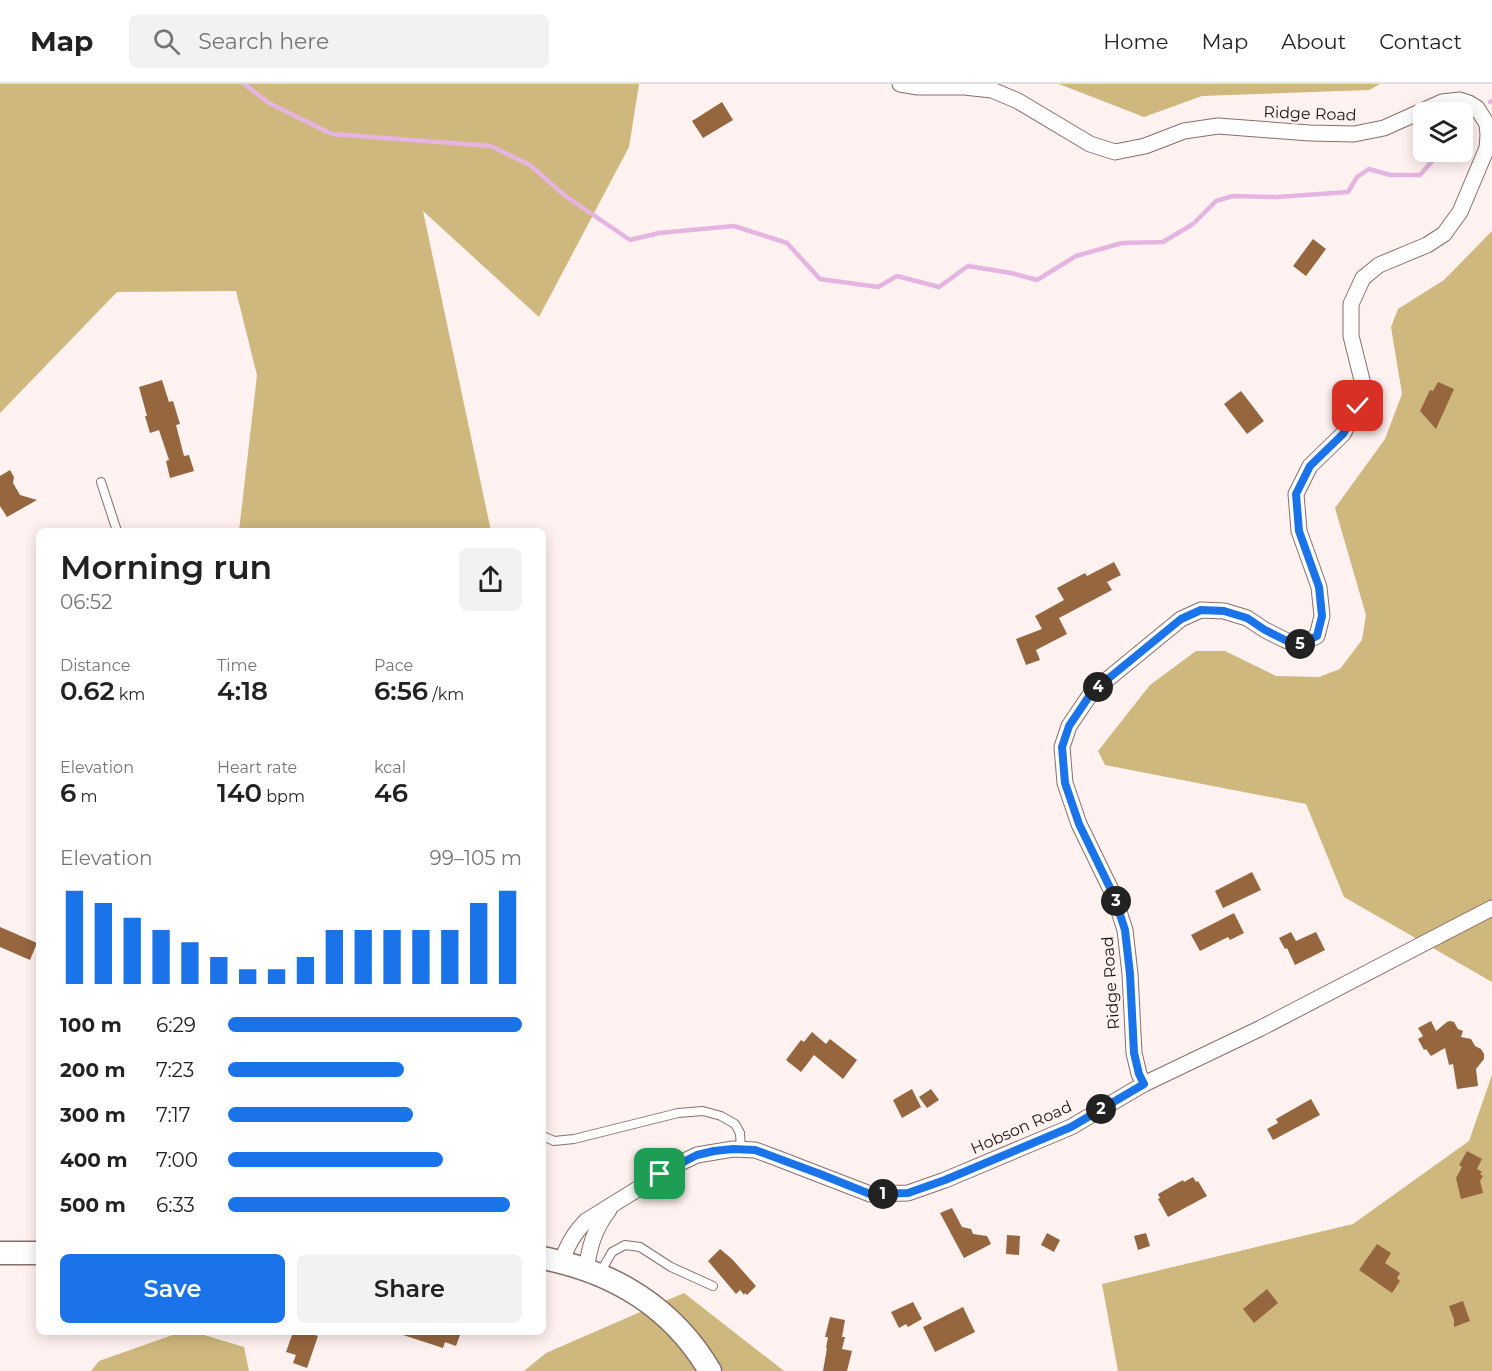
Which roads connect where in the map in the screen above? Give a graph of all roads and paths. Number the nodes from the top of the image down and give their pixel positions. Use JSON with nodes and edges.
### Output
{"nodes":[{"id":1,"x":900,"y":84,"type":"edge"},
{"id":2,"x":101,"y":482,"type":"dead end"},
{"id":3,"x":116,"y":528,"type":"edge"},
{"id":4,"x":1492,"y":908,"type":"edge"},
{"id":5,"x":1144,"y":1084,"type":"junction"},
{"id":6,"x":546,"y":1137,"type":"edge"},
{"id":7,"x":741,"y":1150,"type":"junction"},
{"id":8,"x":613,"y":1205,"type":"junction"},
{"id":9,"x":0,"y":1253,"type":"edge"},
{"id":10,"x":36,"y":1253,"type":"edge"},
{"id":11,"x":552,"y":1260,"type":"edge"},
{"id":12,"x":592,"y":1272,"type":"junction"},
{"id":13,"x":714,"y":1286,"type":"dead end"},
{"id":14,"x":710,"y":1371,"type":"edge"}],
"edges":[{"from":1,"to":5,"type":"street","name":"Ridge Road"},
{"from":2,"to":3,"type":"lane"},
{"from":4,"to":5,"type":"street","name":"Hobson Road"},
{"from":5,"to":7,"type":"street","name":"Hobson Road"},
{"from":6,"to":7,"type":"lane"},
{"from":7,"to":8,"type":"street","name":"Hobson Road"},
{"from":8,"to":11,"type":"street","name":"Hobson Road"},
{"from":8,"to":12,"type":"street","name":"Hobson Road"},
{"from":9,"to":10,"type":"street"},
{"from":11,"to":12,"type":"street"},
{"from":12,"to":13,"type":"lane"},
{"from":12,"to":14,"type":"street"}]}
